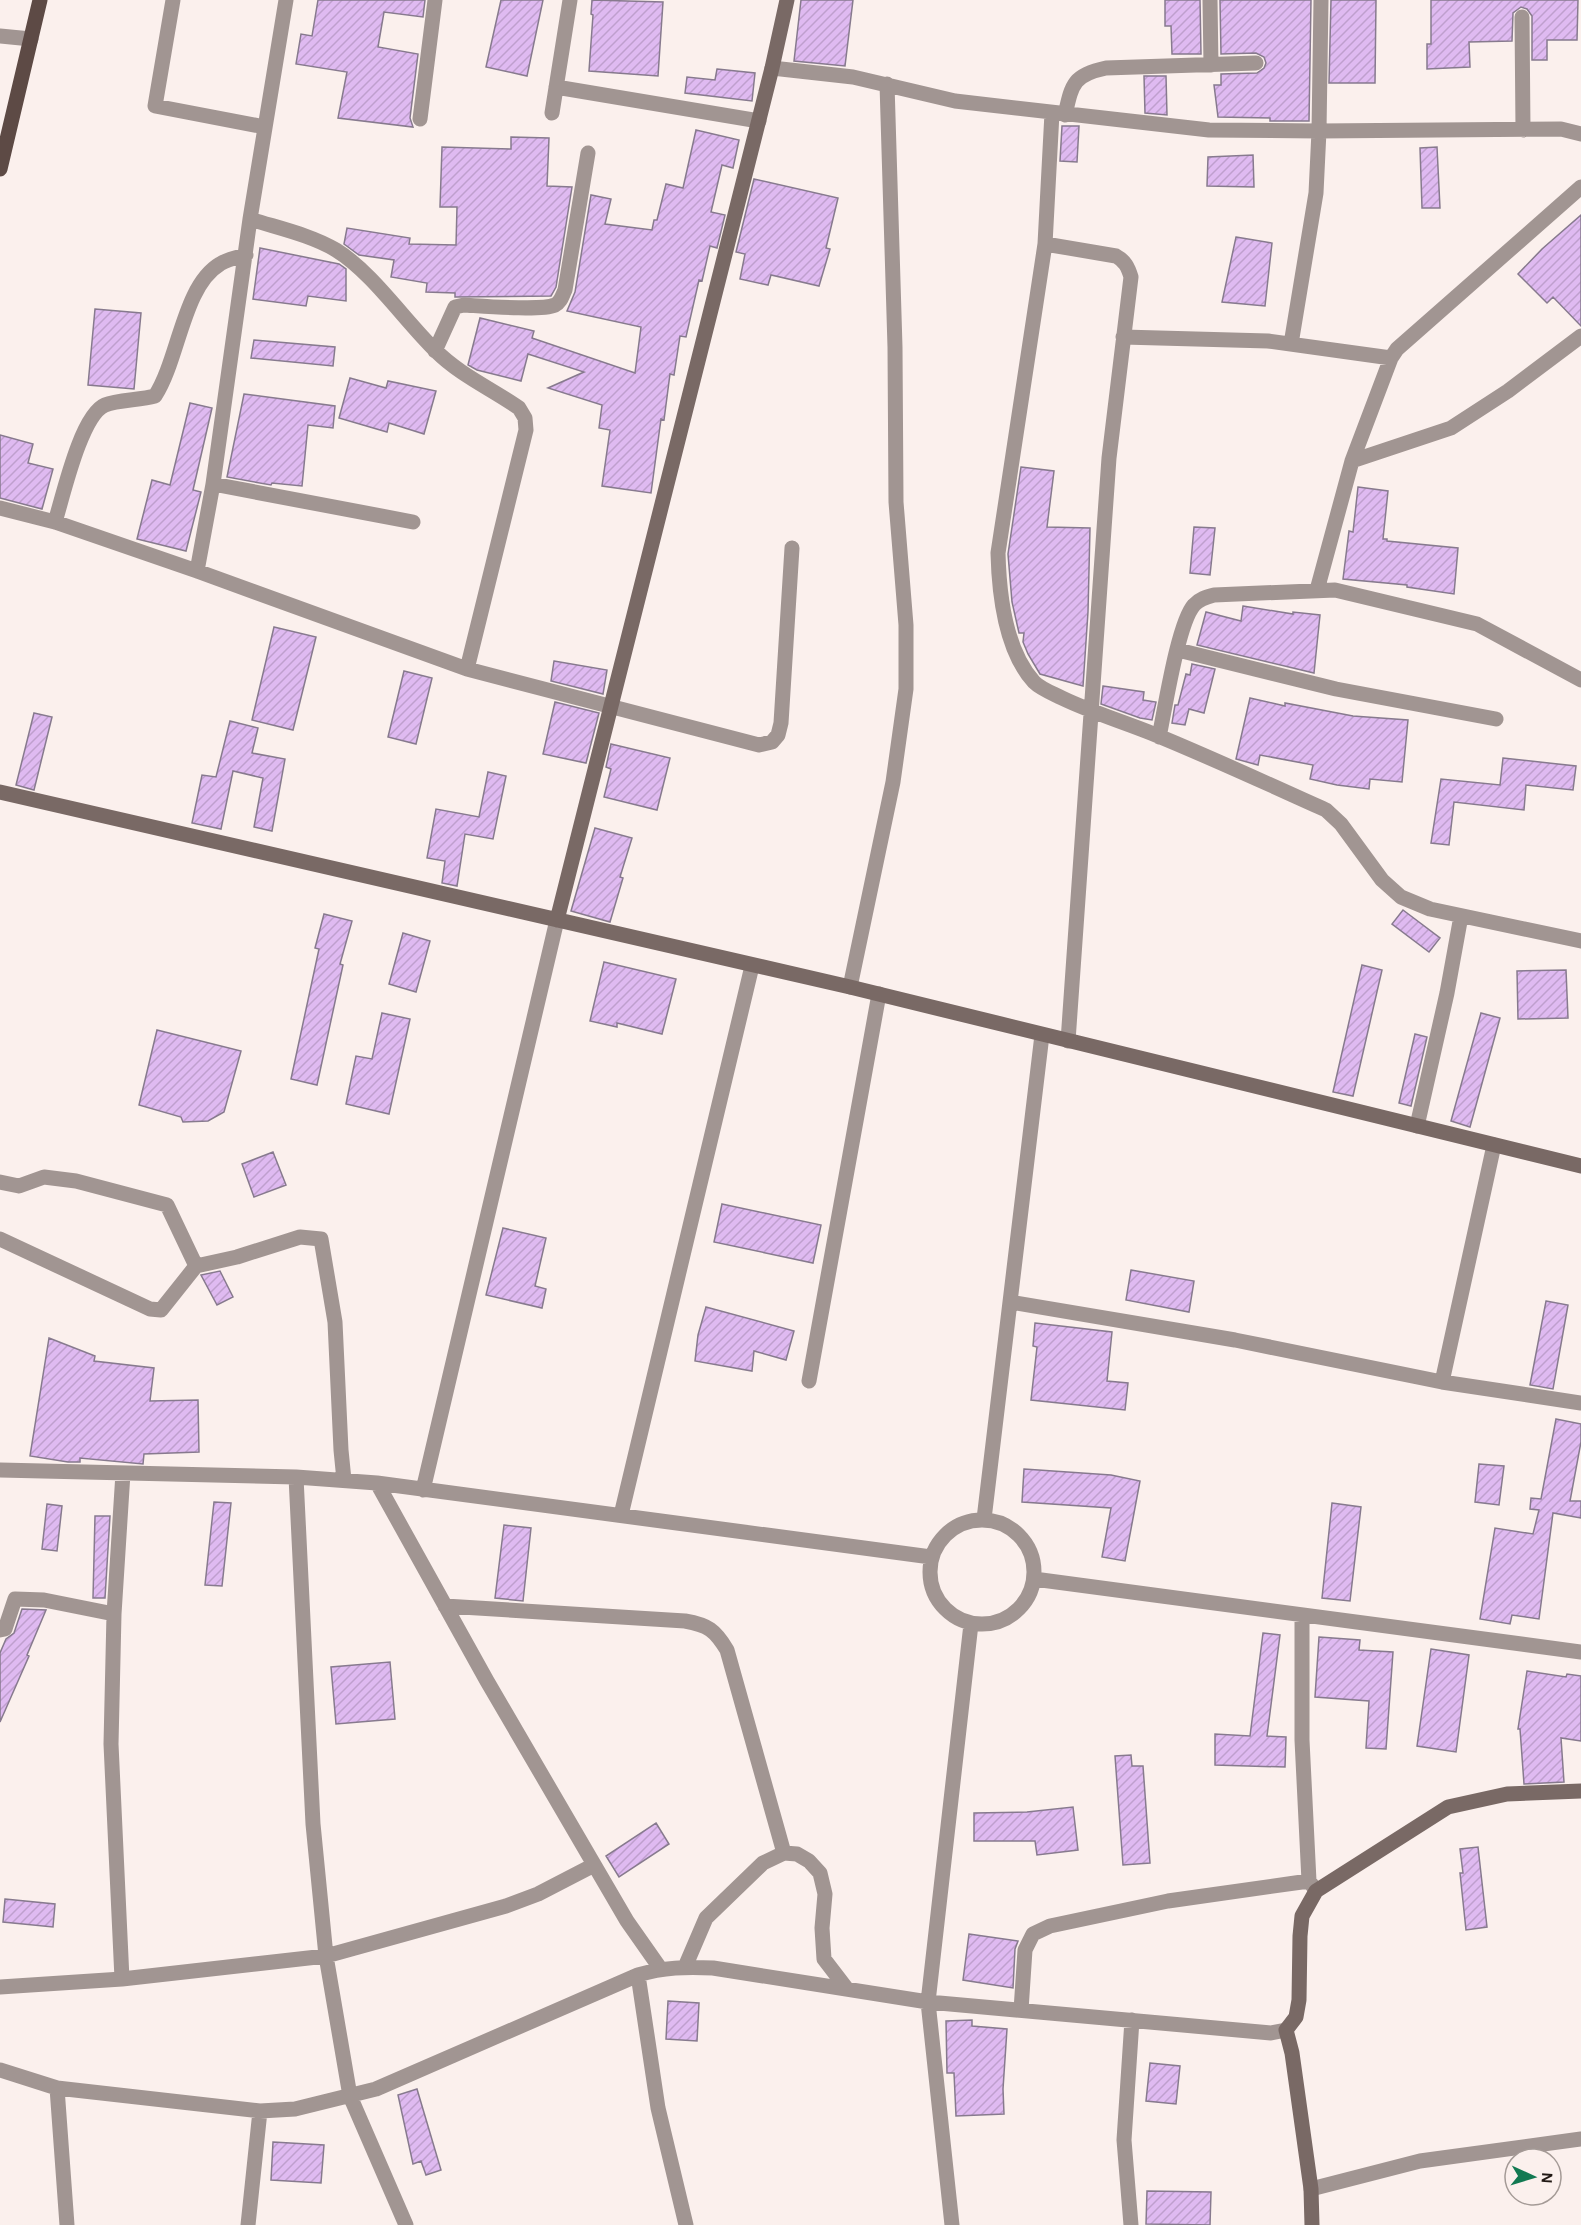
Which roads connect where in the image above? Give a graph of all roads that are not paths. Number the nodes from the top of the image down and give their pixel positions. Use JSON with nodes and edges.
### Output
{"nodes":[{"id":1,"x":40,"y":0,"type":"edge"},
{"id":2,"x":172,"y":0,"type":"edge"},
{"id":3,"x":286,"y":0,"type":"edge"},
{"id":4,"x":435,"y":0,"type":"edge"},
{"id":5,"x":570,"y":0,"type":"edge"},
{"id":6,"x":787,"y":0,"type":"edge"},
{"id":7,"x":1210,"y":0,"type":"edge"},
{"id":8,"x":1321,"y":0,"type":"edge"},
{"id":9,"x":1522,"y":17,"type":"dead end"},
{"id":10,"x":0,"y":36,"type":"edge"},
{"id":11,"x":31,"y":39,"type":"junction"},
{"id":12,"x":1256,"y":63,"type":"dead end"},
{"id":13,"x":1210,"y":65,"type":"junction"},
{"id":14,"x":772,"y":68,"type":"junction"},
{"id":15,"x":887,"y":84,"type":"junction"},
{"id":16,"x":556,"y":87,"type":"junction"},
{"id":17,"x":552,"y":113,"type":"dead end"},
{"id":18,"x":1058,"y":114,"type":"junction"},
{"id":19,"x":760,"y":117,"type":"junction"},
{"id":20,"x":420,"y":119,"type":"dead end"},
{"id":21,"x":265,"y":127,"type":"junction"},
{"id":22,"x":1523,"y":130,"type":"junction"},
{"id":23,"x":1319,"y":132,"type":"junction"},
{"id":24,"x":1581,"y":134,"type":"edge"},
{"id":25,"x":588,"y":153,"type":"dead end"},
{"id":26,"x":0,"y":169,"type":"edge"},
{"id":27,"x":1581,"y":187,"type":"edge"},
{"id":28,"x":250,"y":219,"type":"junction"},
{"id":29,"x":1045,"y":244,"type":"junction"},
{"id":30,"x":246,"y":255,"type":"junction"},
{"id":31,"x":1581,"y":336,"type":"edge"},
{"id":32,"x":1124,"y":337,"type":"junction"},
{"id":33,"x":1291,"y":344,"type":"junction"},
{"id":34,"x":435,"y":351,"type":"junction"},
{"id":35,"x":1390,"y":358,"type":"junction"},
{"id":36,"x":1352,"y":461,"type":"junction"},
{"id":37,"x":213,"y":484,"type":"junction"},
{"id":38,"x":0,"y":508,"type":"edge"},
{"id":39,"x":55,"y":522,"type":"junction"},
{"id":40,"x":413,"y":522,"type":"dead end"},
{"id":41,"x":792,"y":548,"type":"dead end"},
{"id":42,"x":197,"y":571,"type":"junction"},
{"id":43,"x":1317,"y":590,"type":"junction"},
{"id":44,"x":1178,"y":650,"type":"junction"},
{"id":45,"x":467,"y":669,"type":"junction"},
{"id":46,"x":1581,"y":680,"type":"edge"},
{"id":47,"x":610,"y":708,"type":"junction"},
{"id":48,"x":1090,"y":712,"type":"junction"},
{"id":49,"x":1496,"y":719,"type":"dead end"},
{"id":50,"x":1159,"y":736,"type":"junction"},
{"id":51,"x":0,"y":792,"type":"edge"},
{"id":52,"x":1461,"y":916,"type":"junction"},
{"id":53,"x":557,"y":920,"type":"junction"},
{"id":54,"x":1581,"y":941,"type":"edge"},
{"id":55,"x":752,"y":966,"type":"junction"},
{"id":56,"x":850,"y":987,"type":"junction"},
{"id":57,"x":879,"y":994,"type":"junction"},
{"id":58,"x":1042,"y":1035,"type":"junction"},
{"id":59,"x":1068,"y":1041,"type":"junction"},
{"id":60,"x":1417,"y":1126,"type":"junction"},
{"id":61,"x":1494,"y":1145,"type":"junction"},
{"id":62,"x":1581,"y":1166,"type":"edge"},
{"id":63,"x":0,"y":1182,"type":"edge"},
{"id":64,"x":0,"y":1239,"type":"edge"},
{"id":65,"x":196,"y":1266,"type":"junction"},
{"id":66,"x":1010,"y":1302,"type":"junction"},
{"id":67,"x":809,"y":1381,"type":"dead end"},
{"id":68,"x":1442,"y":1382,"type":"junction"},
{"id":69,"x":1581,"y":1403,"type":"edge"},
{"id":70,"x":0,"y":1470,"type":"edge"},
{"id":71,"x":123,"y":1473,"type":"junction"},
{"id":72,"x":296,"y":1477,"type":"junction"},
{"id":73,"x":344,"y":1480,"type":"junction"},
{"id":74,"x":377,"y":1483,"type":"junction"},
{"id":75,"x":423,"y":1490,"type":"junction"},
{"id":76,"x":621,"y":1515,"type":"junction"},
{"id":77,"x":984,"y":1519,"type":"junction"},
{"id":78,"x":931,"y":1557,"type":"junction"},
{"id":79,"x":1034,"y":1579,"type":"junction"},
{"id":80,"x":445,"y":1606,"type":"junction"},
{"id":81,"x":114,"y":1614,"type":"junction"},
{"id":82,"x":1302,"y":1615,"type":"junction"},
{"id":83,"x":971,"y":1624,"type":"junction"},
{"id":84,"x":0,"y":1630,"type":"edge"},
{"id":85,"x":1581,"y":1652,"type":"edge"},
{"id":86,"x":1581,"y":1791,"type":"edge"},
{"id":87,"x":784,"y":1853,"type":"junction"},
{"id":88,"x":594,"y":1865,"type":"junction"},
{"id":89,"x":1313,"y":1886,"type":"junction"},
{"id":90,"x":326,"y":1956,"type":"junction"},
{"id":91,"x":685,"y":1967,"type":"junction"},
{"id":92,"x":660,"y":1968,"type":"junction"},
{"id":93,"x":638,"y":1975,"type":"junction"},
{"id":94,"x":122,"y":1979,"type":"junction"},
{"id":95,"x":0,"y":1987,"type":"edge"},
{"id":96,"x":847,"y":1989,"type":"junction"},
{"id":97,"x":928,"y":2002,"type":"junction"},
{"id":98,"x":1021,"y":2010,"type":"junction"},
{"id":99,"x":1132,"y":2020,"type":"junction"},
{"id":100,"x":1286,"y":2030,"type":"junction"},
{"id":101,"x":0,"y":2070,"type":"edge"},
{"id":102,"x":57,"y":2088,"type":"junction"},
{"id":103,"x":350,"y":2096,"type":"junction"},
{"id":104,"x":260,"y":2110,"type":"junction"},
{"id":105,"x":1581,"y":2139,"type":"edge"},
{"id":106,"x":1311,"y":2189,"type":"junction"},
{"id":107,"x":67,"y":2225,"type":"edge"},
{"id":108,"x":248,"y":2225,"type":"edge"},
{"id":109,"x":406,"y":2225,"type":"edge"},
{"id":110,"x":686,"y":2225,"type":"edge"},
{"id":111,"x":952,"y":2225,"type":"edge"},
{"id":112,"x":1131,"y":2225,"type":"edge"},
{"id":113,"x":1312,"y":2225,"type":"edge"}],
"edges":[{"from":1,"to":11,"type":"main road"},
{"from":2,"to":21,"type":"street"},
{"from":3,"to":21,"type":"street"},
{"from":4,"to":20,"type":"street"},
{"from":5,"to":16,"type":"street"},
{"from":6,"to":14,"type":"main road"},
{"from":7,"to":13,"type":"street"},
{"from":8,"to":23,"type":"street"},
{"from":9,"to":22,"type":"street"},
{"from":10,"to":11,"type":"street"},
{"from":11,"to":26,"type":"main road"},
{"from":12,"to":13,"type":"street"},
{"from":13,"to":18,"type":"street"},
{"from":14,"to":15,"type":"street"},
{"from":14,"to":19,"type":"main road"},
{"from":15,"to":18,"type":"street"},
{"from":15,"to":56,"type":"street"},
{"from":16,"to":17,"type":"street"},
{"from":16,"to":19,"type":"street"},
{"from":18,"to":23,"type":"street"},
{"from":18,"to":29,"type":"street"},
{"from":19,"to":47,"type":"main road"},
{"from":21,"to":28,"type":"street"},
{"from":22,"to":23,"type":"street"},
{"from":22,"to":24,"type":"street"},
{"from":23,"to":33,"type":"street"},
{"from":25,"to":34,"type":"street"},
{"from":27,"to":35,"type":"street"},
{"from":28,"to":30,"type":"street"},
{"from":28,"to":34,"type":"street"},
{"from":29,"to":32,"type":"street"},
{"from":29,"to":48,"type":"street"},
{"from":30,"to":37,"type":"street"},
{"from":30,"to":39,"type":"street"},
{"from":31,"to":36,"type":"street"},
{"from":32,"to":33,"type":"street"},
{"from":32,"to":48,"type":"street"},
{"from":33,"to":35,"type":"street"},
{"from":34,"to":45,"type":"street"},
{"from":35,"to":36,"type":"street"},
{"from":36,"to":43,"type":"street"},
{"from":37,"to":40,"type":"street"},
{"from":37,"to":42,"type":"street"},
{"from":38,"to":39,"type":"street"},
{"from":39,"to":42,"type":"street"},
{"from":41,"to":47,"type":"street"},
{"from":42,"to":45,"type":"street"},
{"from":43,"to":44,"type":"street"},
{"from":43,"to":46,"type":"street"},
{"from":44,"to":49,"type":"street"},
{"from":44,"to":50,"type":"street"},
{"from":45,"to":47,"type":"street"},
{"from":47,"to":53,"type":"main road"},
{"from":48,"to":50,"type":"street"},
{"from":48,"to":59,"type":"street"},
{"from":50,"to":52,"type":"street"},
{"from":51,"to":53,"type":"main road"},
{"from":52,"to":54,"type":"street"},
{"from":52,"to":60,"type":"street"},
{"from":53,"to":55,"type":"main road"},
{"from":53,"to":75,"type":"street"},
{"from":55,"to":56,"type":"main road"},
{"from":55,"to":76,"type":"street"},
{"from":56,"to":57,"type":"main road"},
{"from":57,"to":58,"type":"main road"},
{"from":57,"to":67,"type":"street"},
{"from":58,"to":59,"type":"main road"},
{"from":58,"to":66,"type":"street"},
{"from":59,"to":60,"type":"main road"},
{"from":60,"to":61,"type":"main road"},
{"from":61,"to":62,"type":"main road"},
{"from":61,"to":68,"type":"street"},
{"from":63,"to":65,"type":"street"},
{"from":64,"to":65,"type":"street"},
{"from":65,"to":73,"type":"street"},
{"from":66,"to":68,"type":"street"},
{"from":66,"to":77,"type":"street"},
{"from":68,"to":69,"type":"street"},
{"from":70,"to":71,"type":"street"},
{"from":71,"to":72,"type":"street"},
{"from":71,"to":81,"type":"street"},
{"from":72,"to":73,"type":"street"},
{"from":72,"to":90,"type":"street"},
{"from":73,"to":74,"type":"street"},
{"from":74,"to":75,"type":"street"},
{"from":74,"to":80,"type":"street"},
{"from":75,"to":76,"type":"street"},
{"from":76,"to":78,"type":"street"},
{"from":77,"to":78,"type":"street"},
{"from":77,"to":79,"type":"street"},
{"from":78,"to":83,"type":"street"},
{"from":79,"to":82,"type":"street"},
{"from":79,"to":83,"type":"street"},
{"from":80,"to":87,"type":"street"},
{"from":80,"to":88,"type":"street"},
{"from":81,"to":84,"type":"street"},
{"from":81,"to":94,"type":"street"},
{"from":82,"to":85,"type":"street"},
{"from":82,"to":89,"type":"street"},
{"from":83,"to":97,"type":"street"},
{"from":86,"to":89,"type":"main road"},
{"from":87,"to":91,"type":"street"},
{"from":87,"to":96,"type":"street"},
{"from":88,"to":90,"type":"street"},
{"from":88,"to":92,"type":"street"},
{"from":89,"to":98,"type":"street"},
{"from":89,"to":100,"type":"main road"},
{"from":90,"to":94,"type":"street"},
{"from":90,"to":103,"type":"street"},
{"from":91,"to":92,"type":"street"},
{"from":91,"to":96,"type":"street"},
{"from":92,"to":93,"type":"street"},
{"from":93,"to":103,"type":"street"},
{"from":93,"to":110,"type":"street"},
{"from":94,"to":95,"type":"street"},
{"from":96,"to":97,"type":"street"},
{"from":97,"to":98,"type":"street"},
{"from":97,"to":111,"type":"street"},
{"from":98,"to":99,"type":"street"},
{"from":99,"to":100,"type":"street"},
{"from":99,"to":112,"type":"street"},
{"from":100,"to":106,"type":"main road"},
{"from":101,"to":102,"type":"street"},
{"from":102,"to":104,"type":"street"},
{"from":102,"to":107,"type":"street"},
{"from":103,"to":104,"type":"street"},
{"from":103,"to":109,"type":"street"},
{"from":104,"to":108,"type":"street"},
{"from":105,"to":106,"type":"street"},
{"from":106,"to":113,"type":"main road"}]}
